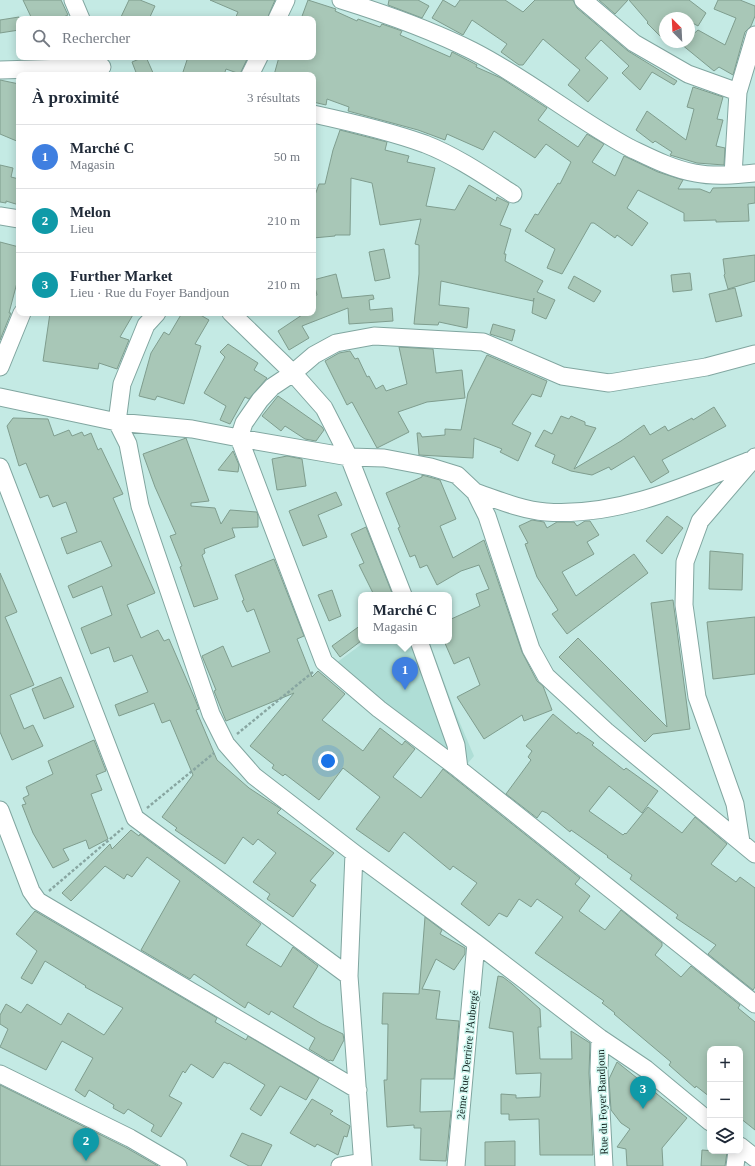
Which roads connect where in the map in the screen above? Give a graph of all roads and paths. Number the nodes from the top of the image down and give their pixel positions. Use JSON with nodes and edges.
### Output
{"nodes":[{"id":1,"x":73,"y":0,"type":"edge"},
{"id":2,"x":286,"y":0,"type":"edge"},
{"id":3,"x":341,"y":0,"type":"edge"},
{"id":4,"x":583,"y":0,"type":"edge"},
{"id":5,"x":81,"y":16,"type":"edge"},
{"id":6,"x":278,"y":16,"type":"edge"},
{"id":7,"x":755,"y":35,"type":"edge"},
{"id":8,"x":258,"y":60,"type":"edge"},
{"id":9,"x":102,"y":66,"type":"edge"},
{"id":10,"x":0,"y":70,"type":"edge"},
{"id":11,"x":252,"y":72,"type":"edge"},
{"id":12,"x":738,"y":92,"type":"junction"},
{"id":13,"x":316,"y":115,"type":"edge"},
{"id":14,"x":755,"y":173,"type":"edge"},
{"id":15,"x":733,"y":175,"type":"junction"},
{"id":16,"x":513,"y":194,"type":"dead end"},
{"id":17,"x":0,"y":216,"type":"edge"},
{"id":18,"x":16,"y":219,"type":"edge"},
{"id":19,"x":21,"y":316,"type":"edge"},
{"id":20,"x":154,"y":316,"type":"edge"},
{"id":21,"x":234,"y":316,"type":"edge"},
{"id":22,"x":755,"y":354,"type":"edge"},
{"id":23,"x":0,"y":367,"type":"edge"},
{"id":24,"x":293,"y":373,"type":"junction"},
{"id":25,"x":0,"y":397,"type":"edge"},
{"id":26,"x":117,"y":422,"type":"junction"},
{"id":27,"x":238,"y":438,"type":"junction"},
{"id":28,"x":349,"y":457,"type":"junction"},
{"id":29,"x":753,"y":458,"type":"edge"},
{"id":30,"x":0,"y":467,"type":"edge"},
{"id":31,"x":475,"y":492,"type":"junction"},
{"id":32,"x":402,"y":592,"type":"edge"},
{"id":33,"x":420,"y":644,"type":"edge"},
{"id":34,"x":324,"y":662,"type":"junction"},
{"id":35,"x":226,"y":744,"type":"junction"},
{"id":36,"x":459,"y":769,"type":"junction"},
{"id":37,"x":0,"y":810,"type":"edge"},
{"id":38,"x":741,"y":842,"type":"junction"},
{"id":39,"x":354,"y":853,"type":"junction"},
{"id":40,"x":755,"y":854,"type":"edge"},
{"id":41,"x":476,"y":943,"type":"junction"},
{"id":42,"x":349,"y":976,"type":"junction"},
{"id":43,"x":755,"y":1004,"type":"edge"},
{"id":44,"x":600,"y":1038,"type":"junction"},
{"id":45,"x":0,"y":1074,"type":"edge"},
{"id":46,"x":358,"y":1090,"type":"junction"},
{"id":47,"x":707,"y":1120,"type":"edge"},
{"id":48,"x":743,"y":1148,"type":"edge"},
{"id":49,"x":737,"y":1154,"type":"edge"},
{"id":50,"x":755,"y":1158,"type":"edge"},
{"id":51,"x":363,"y":1164,"type":"edge"},
{"id":52,"x":178,"y":1166,"type":"edge"},
{"id":53,"x":340,"y":1166,"type":"edge"},
{"id":54,"x":456,"y":1166,"type":"edge"},
{"id":55,"x":604,"y":1166,"type":"edge"},
{"id":56,"x":735,"y":1166,"type":"edge"}],
"edges":[{"from":1,"to":5,"type":"street"},
{"from":2,"to":6,"type":"street"},
{"from":3,"to":15,"type":"street"},
{"from":4,"to":12,"type":"street"},
{"from":7,"to":12,"type":"street"},
{"from":8,"to":11,"type":"street"},
{"from":9,"to":10,"type":"street"},
{"from":12,"to":15,"type":"street"},
{"from":13,"to":16,"type":"street"},
{"from":14,"to":15,"type":"street"},
{"from":17,"to":18,"type":"street"},
{"from":19,"to":23,"type":"street"},
{"from":20,"to":26,"type":"street"},
{"from":21,"to":24,"type":"street"},
{"from":22,"to":24,"type":"street"},
{"from":24,"to":27,"type":"street"},
{"from":24,"to":28,"type":"street"},
{"from":25,"to":26,"type":"street"},
{"from":26,"to":27,"type":"street"},
{"from":26,"to":35,"type":"street"},
{"from":27,"to":28,"type":"street"},
{"from":27,"to":34,"type":"street"},
{"from":28,"to":31,"type":"street"},
{"from":28,"to":32,"type":"street"},
{"from":29,"to":31,"type":"street"},
{"from":29,"to":38,"type":"street"},
{"from":30,"to":42,"type":"street"},
{"from":31,"to":38,"type":"street"},
{"from":33,"to":36,"type":"street"},
{"from":34,"to":35,"type":"path"},
{"from":34,"to":36,"type":"street"},
{"from":35,"to":39,"type":"street"},
{"from":36,"to":43,"type":"street"},
{"from":37,"to":46,"type":"street"},
{"from":38,"to":40,"type":"street"},
{"from":39,"to":41,"type":"street"},
{"from":39,"to":42,"type":"street"},
{"from":41,"to":44,"type":"street"},
{"from":41,"to":54,"type":"street","name":"2ème Rue Derrière l'Aubergé"},
{"from":42,"to":46,"type":"street"},
{"from":44,"to":47,"type":"street"},
{"from":44,"to":55,"type":"street","name":"Rue du Foyer Bandjoun"},
{"from":45,"to":52,"type":"street"},
{"from":46,"to":51,"type":"street"},
{"from":48,"to":50,"type":"street"},
{"from":49,"to":56,"type":"street"},
{"from":51,"to":53,"type":"street"}]}
